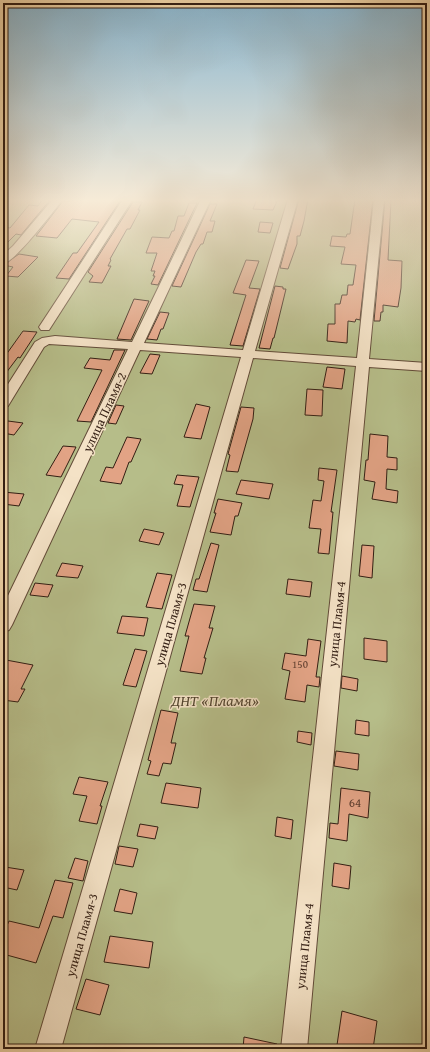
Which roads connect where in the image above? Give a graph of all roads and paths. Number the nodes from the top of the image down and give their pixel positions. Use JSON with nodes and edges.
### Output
{"nodes":[{"id":1,"x":17,"y":248,"type":"edge"},
{"id":2,"x":96,"y":248,"type":"edge"},
{"id":3,"x":182,"y":248,"type":"edge"},
{"id":4,"x":279,"y":248,"type":"edge"},
{"id":5,"x":374,"y":248,"type":"edge"},
{"id":6,"x":3,"y":261,"type":"edge"},
{"id":7,"x":45,"y":328,"type":"dead end"},
{"id":8,"x":136,"y":345,"type":"junction"},
{"id":9,"x":248,"y":354,"type":"junction"},
{"id":10,"x":362,"y":362,"type":"junction"},
{"id":11,"x":427,"y":367,"type":"edge"},
{"id":12,"x":3,"y":403,"type":"edge"},
{"id":13,"x":3,"y":625,"type":"edge"},
{"id":14,"x":48,"y":1049,"type":"edge"},
{"id":15,"x":294,"y":1049,"type":"edge"}],
"edges":[{"from":1,"to":6,"type":"street"},
{"from":2,"to":7,"type":"street"},
{"from":3,"to":8,"type":"street","name":"улица Пламя-2"},
{"from":4,"to":9,"type":"street","name":"улица Пламя-3"},
{"from":5,"to":10,"type":"street","name":"улица Пламя-4"},
{"from":8,"to":9,"type":"street"},
{"from":8,"to":12,"type":"street"},
{"from":8,"to":13,"type":"street","name":"улица Пламя-2"},
{"from":9,"to":10,"type":"street"},
{"from":9,"to":14,"type":"street","name":"улица Пламя-3"},
{"from":10,"to":11,"type":"street"},
{"from":10,"to":15,"type":"street","name":"улица Пламя-4"}]}
